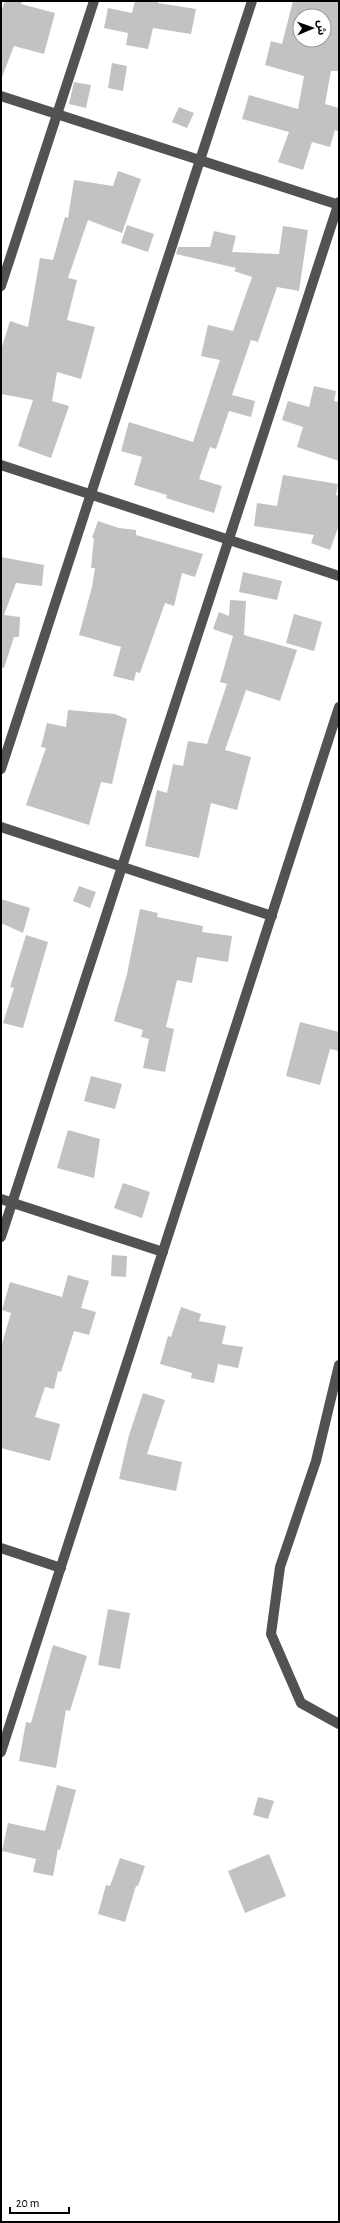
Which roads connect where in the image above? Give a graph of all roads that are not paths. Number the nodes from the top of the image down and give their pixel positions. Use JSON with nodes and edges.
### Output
{"nodes":[{"id":1,"x":94,"y":1,"type":"edge"},
{"id":2,"x":252,"y":1,"type":"edge"},
{"id":3,"x":1,"y":96,"type":"edge"},
{"id":4,"x":57,"y":114,"type":"junction"},
{"id":5,"x":200,"y":160,"type":"junction"},
{"id":6,"x":339,"y":204,"type":"edge"},
{"id":7,"x":1,"y":286,"type":"edge"},
{"id":8,"x":1,"y":465,"type":"edge"},
{"id":9,"x":91,"y":494,"type":"junction"},
{"id":10,"x":229,"y":539,"type":"junction"},
{"id":11,"x":339,"y":576,"type":"edge"},
{"id":12,"x":339,"y":707,"type":"edge"},
{"id":13,"x":1,"y":769,"type":"edge"},
{"id":14,"x":1,"y":827,"type":"edge"},
{"id":15,"x":122,"y":866,"type":"junction"},
{"id":16,"x":272,"y":916,"type":"junction"},
{"id":17,"x":1,"y":1199,"type":"edge"},
{"id":18,"x":12,"y":1202,"type":"junction"},
{"id":19,"x":1,"y":1237,"type":"edge"},
{"id":20,"x":163,"y":1252,"type":"junction"},
{"id":21,"x":339,"y":1365,"type":"edge"},
{"id":22,"x":1,"y":1548,"type":"edge"},
{"id":23,"x":61,"y":1568,"type":"junction"},
{"id":24,"x":339,"y":1724,"type":"edge"},
{"id":25,"x":1,"y":1752,"type":"edge"}],
"edges":[{"from":1,"to":4,"type":"street"},
{"from":2,"to":5,"type":"street"},
{"from":3,"to":4,"type":"street"},
{"from":4,"to":5,"type":"street"},
{"from":4,"to":7,"type":"street"},
{"from":5,"to":6,"type":"street"},
{"from":5,"to":9,"type":"street"},
{"from":6,"to":10,"type":"street"},
{"from":8,"to":9,"type":"street"},
{"from":9,"to":10,"type":"street"},
{"from":9,"to":13,"type":"street"},
{"from":10,"to":11,"type":"street"},
{"from":10,"to":15,"type":"street"},
{"from":12,"to":16,"type":"street"},
{"from":14,"to":15,"type":"street"},
{"from":15,"to":16,"type":"street"},
{"from":15,"to":18,"type":"street"},
{"from":16,"to":20,"type":"street"},
{"from":17,"to":18,"type":"street"},
{"from":18,"to":19,"type":"street"},
{"from":18,"to":20,"type":"street"},
{"from":20,"to":23,"type":"street"},
{"from":21,"to":24,"type":"street"},
{"from":22,"to":23,"type":"street"},
{"from":23,"to":25,"type":"street"}]}
